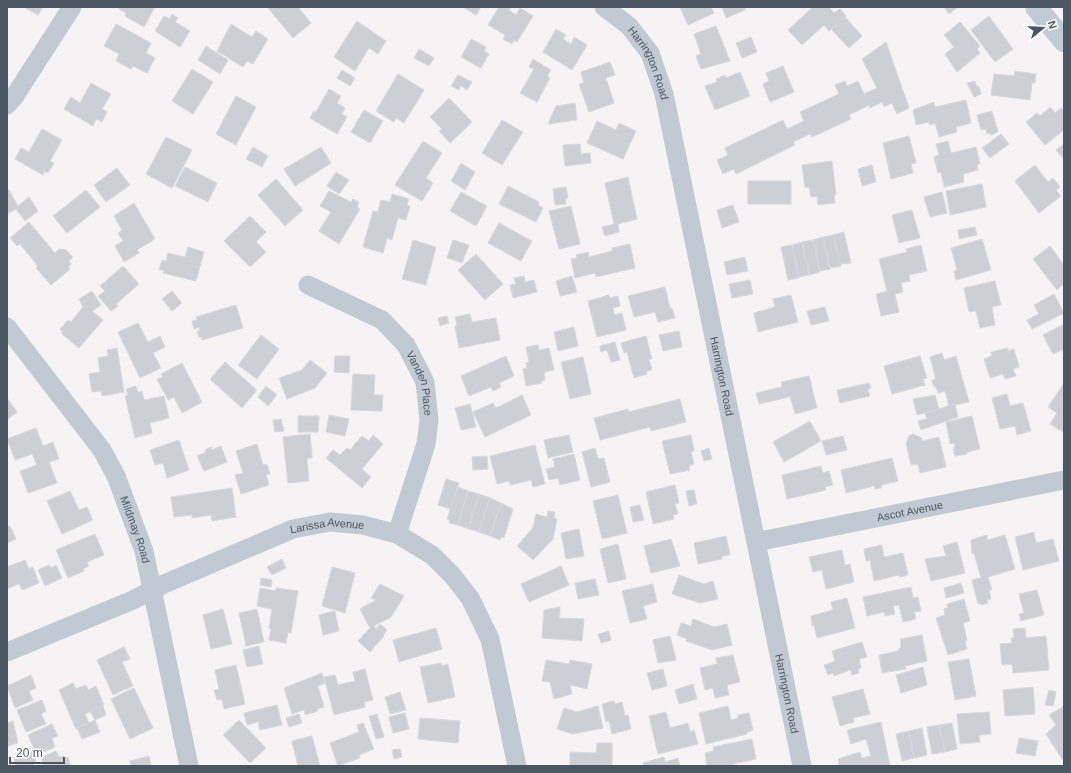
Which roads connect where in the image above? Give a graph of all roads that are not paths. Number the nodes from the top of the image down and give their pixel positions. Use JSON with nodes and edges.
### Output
{"nodes":[{"id":1,"x":72,"y":7,"type":"edge"},
{"id":2,"x":604,"y":7,"type":"edge"},
{"id":3,"x":1036,"y":7,"type":"edge"},
{"id":4,"x":1064,"y":41,"type":"edge"},
{"id":5,"x":7,"y":105,"type":"edge"},
{"id":6,"x":308,"y":285,"type":"dead end"},
{"id":7,"x":7,"y":327,"type":"edge"},
{"id":8,"x":1064,"y":480,"type":"edge"},
{"id":9,"x":397,"y":534,"type":"junction"},
{"id":10,"x":756,"y":542,"type":"junction"},
{"id":11,"x":152,"y":590,"type":"junction"},
{"id":12,"x":7,"y":652,"type":"edge"},
{"id":13,"x":189,"y":766,"type":"edge"},
{"id":14,"x":517,"y":766,"type":"edge"},
{"id":15,"x":802,"y":766,"type":"edge"}],
"edges":[{"from":1,"to":5,"type":"street"},
{"from":2,"to":10,"type":"street","name":"Harrington Road"},
{"from":3,"to":4,"type":"main road"},
{"from":6,"to":9,"type":"street","name":"Vanden Place"},
{"from":7,"to":11,"type":"street","name":"Mildmay Road"},
{"from":8,"to":10,"type":"street","name":"Ascot Avenue"},
{"from":9,"to":11,"type":"street","name":"Larissa Avenue"},
{"from":9,"to":14,"type":"street","name":"Larissa Avenue"},
{"from":10,"to":15,"type":"street","name":"Harrington Road"},
{"from":11,"to":12,"type":"street","name":"Larissa Avenue"},
{"from":11,"to":13,"type":"street","name":"Mildmay Road"}]}
